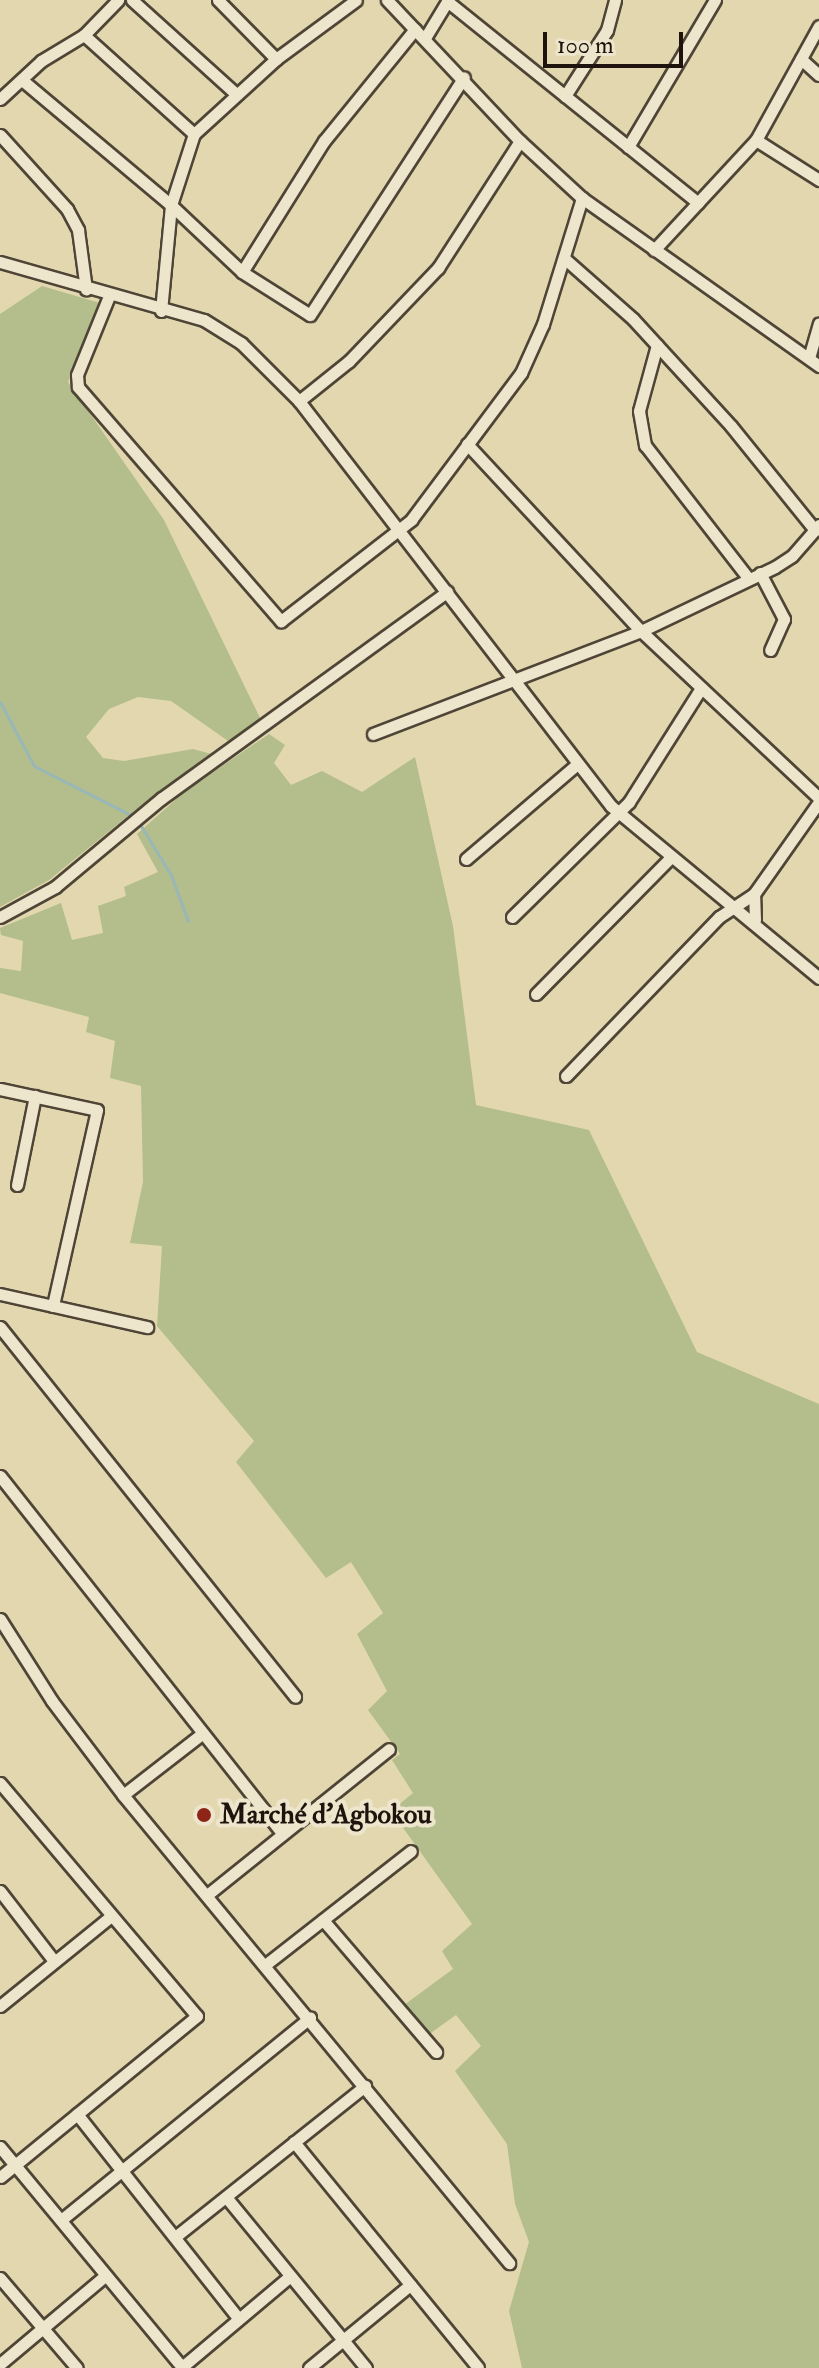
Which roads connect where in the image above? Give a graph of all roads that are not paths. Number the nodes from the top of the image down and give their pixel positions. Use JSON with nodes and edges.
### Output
{"nodes":[{"id":1,"x":118,"y":0,"type":"edge"},
{"id":2,"x":132,"y":0,"type":"edge"},
{"id":3,"x":218,"y":0,"type":"edge"},
{"id":4,"x":356,"y":0,"type":"edge"},
{"id":5,"x":387,"y":0,"type":"edge"},
{"id":6,"x":448,"y":0,"type":"edge"},
{"id":7,"x":615,"y":0,"type":"edge"},
{"id":8,"x":715,"y":0,"type":"edge"},
{"id":9,"x":819,"y":26,"type":"edge"},
{"id":10,"x":415,"y":29,"type":"junction"},
{"id":11,"x":84,"y":35,"type":"junction"},
{"id":12,"x":425,"y":38,"type":"junction"},
{"id":13,"x":276,"y":59,"type":"junction"},
{"id":14,"x":801,"y":59,"type":"junction"},
{"id":15,"x":819,"y":75,"type":"edge"},
{"id":16,"x":464,"y":77,"type":"junction"},
{"id":17,"x":22,"y":80,"type":"junction"},
{"id":18,"x":236,"y":94,"type":"junction"},
{"id":19,"x":565,"y":96,"type":"junction"},
{"id":20,"x":0,"y":99,"type":"edge"},
{"id":21,"x":194,"y":134,"type":"junction"},
{"id":22,"x":0,"y":135,"type":"edge"},
{"id":23,"x":756,"y":140,"type":"junction"},
{"id":24,"x":520,"y":141,"type":"junction"},
{"id":25,"x":628,"y":147,"type":"junction"},
{"id":26,"x":819,"y":180,"type":"edge"},
{"id":27,"x":582,"y":198,"type":"junction"},
{"id":28,"x":698,"y":203,"type":"junction"},
{"id":29,"x":171,"y":205,"type":"junction"},
{"id":30,"x":654,"y":250,"type":"junction"},
{"id":31,"x":564,"y":258,"type":"junction"},
{"id":32,"x":0,"y":262,"type":"edge"},
{"id":33,"x":242,"y":272,"type":"junction"},
{"id":34,"x":86,"y":289,"type":"junction"},
{"id":35,"x":109,"y":296,"type":"junction"},
{"id":36,"x":161,"y":311,"type":"junction"},
{"id":37,"x":819,"y":323,"type":"edge"},
{"id":38,"x":657,"y":345,"type":"junction"},
{"id":39,"x":809,"y":358,"type":"junction"},
{"id":40,"x":819,"y":366,"type":"edge"},
{"id":41,"x":299,"y":401,"type":"junction"},
{"id":42,"x":467,"y":444,"type":"junction"},
{"id":43,"x":817,"y":528,"type":"edge"},
{"id":44,"x":400,"y":531,"type":"junction"},
{"id":45,"x":754,"y":576,"type":"junction"},
{"id":46,"x":447,"y":592,"type":"junction"},
{"id":47,"x":641,"y":631,"type":"junction"},
{"id":48,"x":770,"y":650,"type":"dead end"},
{"id":49,"x":517,"y":680,"type":"junction"},
{"id":50,"x":701,"y":688,"type":"junction"},
{"id":51,"x":373,"y":734,"type":"dead end"},
{"id":52,"x":576,"y":765,"type":"junction"},
{"id":53,"x":819,"y":800,"type":"edge"},
{"id":54,"x":618,"y":814,"type":"junction"},
{"id":55,"x":670,"y":858,"type":"junction"},
{"id":56,"x":466,"y":859,"type":"dead end"},
{"id":57,"x":754,"y":894,"type":"junction"},
{"id":58,"x":718,"y":896,"type":"junction"},
{"id":59,"x":735,"y":906,"type":"junction"},
{"id":60,"x":0,"y":917,"type":"edge"},
{"id":61,"x":512,"y":917,"type":"dead end"},
{"id":62,"x":719,"y":917,"type":"junction"},
{"id":63,"x":755,"y":920,"type":"junction"},
{"id":64,"x":819,"y":978,"type":"edge"},
{"id":65,"x":536,"y":994,"type":"dead end"},
{"id":66,"x":566,"y":1076,"type":"dead end"},
{"id":67,"x":0,"y":1089,"type":"edge"},
{"id":68,"x":35,"y":1096,"type":"junction"},
{"id":69,"x":17,"y":1185,"type":"dead end"},
{"id":70,"x":0,"y":1294,"type":"edge"},
{"id":71,"x":53,"y":1306,"type":"junction"},
{"id":72,"x":0,"y":1327,"type":"edge"},
{"id":73,"x":147,"y":1327,"type":"dead end"},
{"id":74,"x":0,"y":1476,"type":"edge"},
{"id":75,"x":0,"y":1619,"type":"edge"},
{"id":76,"x":295,"y":1697,"type":"dead end"},
{"id":77,"x":203,"y":1733,"type":"junction"},
{"id":78,"x":389,"y":1749,"type":"dead end"},
{"id":79,"x":0,"y":1783,"type":"edge"},
{"id":80,"x":123,"y":1795,"type":"junction"},
{"id":81,"x":283,"y":1834,"type":"junction"},
{"id":82,"x":411,"y":1851,"type":"dead end"},
{"id":83,"x":0,"y":1891,"type":"edge"},
{"id":84,"x":207,"y":1895,"type":"junction"},
{"id":85,"x":111,"y":1916,"type":"junction"},
{"id":86,"x":323,"y":1920,"type":"junction"},
{"id":87,"x":54,"y":1961,"type":"junction"},
{"id":88,"x":265,"y":1965,"type":"junction"},
{"id":89,"x":0,"y":2006,"type":"edge"},
{"id":90,"x":310,"y":2018,"type":"junction"},
{"id":91,"x":436,"y":2052,"type":"dead end"},
{"id":92,"x":365,"y":2086,"type":"junction"},
{"id":93,"x":77,"y":2114,"type":"junction"},
{"id":94,"x":294,"y":2142,"type":"junction"},
{"id":95,"x":0,"y":2147,"type":"edge"},
{"id":96,"x":15,"y":2165,"type":"junction"},
{"id":97,"x":122,"y":2170,"type":"junction"},
{"id":98,"x":0,"y":2177,"type":"edge"},
{"id":99,"x":226,"y":2197,"type":"junction"},
{"id":100,"x":61,"y":2220,"type":"junction"},
{"id":101,"x":175,"y":2237,"type":"junction"},
{"id":102,"x":509,"y":2263,"type":"dead end"},
{"id":103,"x":106,"y":2275,"type":"junction"},
{"id":104,"x":290,"y":2276,"type":"junction"},
{"id":105,"x":0,"y":2278,"type":"edge"},
{"id":106,"x":410,"y":2285,"type":"junction"},
{"id":107,"x":239,"y":2319,"type":"junction"},
{"id":108,"x":43,"y":2328,"type":"junction"},
{"id":109,"x":343,"y":2340,"type":"junction"},
{"id":110,"x":0,"y":2364,"type":"edge"},
{"id":111,"x":77,"y":2368,"type":"edge"},
{"id":112,"x":182,"y":2368,"type":"edge"},
{"id":113,"x":309,"y":2368,"type":"edge"},
{"id":114,"x":366,"y":2368,"type":"edge"},
{"id":115,"x":478,"y":2368,"type":"edge"}],
"edges":[{"from":1,"to":11,"type":"street"},
{"from":2,"to":18,"type":"street"},
{"from":3,"to":13,"type":"street"},
{"from":4,"to":13,"type":"street"},
{"from":5,"to":10,"type":"street"},
{"from":6,"to":12,"type":"street"},
{"from":6,"to":19,"type":"street"},
{"from":7,"to":19,"type":"street"},
{"from":8,"to":25,"type":"street"},
{"from":9,"to":14,"type":"street"},
{"from":10,"to":12,"type":"street"},
{"from":10,"to":33,"type":"street"},
{"from":11,"to":17,"type":"street"},
{"from":11,"to":21,"type":"street"},
{"from":12,"to":16,"type":"street"},
{"from":13,"to":18,"type":"street"},
{"from":14,"to":15,"type":"street"},
{"from":14,"to":23,"type":"street"},
{"from":16,"to":24,"type":"street"},
{"from":16,"to":33,"type":"street"},
{"from":17,"to":20,"type":"street"},
{"from":17,"to":29,"type":"street"},
{"from":18,"to":21,"type":"street"},
{"from":19,"to":25,"type":"street"},
{"from":21,"to":29,"type":"street"},
{"from":22,"to":34,"type":"street"},
{"from":23,"to":26,"type":"street"},
{"from":23,"to":28,"type":"street"},
{"from":24,"to":27,"type":"street"},
{"from":24,"to":41,"type":"street"},
{"from":25,"to":28,"type":"street"},
{"from":27,"to":30,"type":"street"},
{"from":27,"to":31,"type":"street"},
{"from":28,"to":30,"type":"street"},
{"from":29,"to":33,"type":"street"},
{"from":29,"to":36,"type":"street"},
{"from":30,"to":39,"type":"street"},
{"from":31,"to":38,"type":"street"},
{"from":31,"to":42,"type":"street"},
{"from":32,"to":34,"type":"street"},
{"from":34,"to":35,"type":"street"},
{"from":35,"to":36,"type":"street"},
{"from":35,"to":44,"type":"street"},
{"from":36,"to":41,"type":"street"},
{"from":37,"to":39,"type":"street"},
{"from":38,"to":43,"type":"street"},
{"from":38,"to":45,"type":"street"},
{"from":39,"to":40,"type":"street"},
{"from":41,"to":44,"type":"street"},
{"from":42,"to":44,"type":"street"},
{"from":42,"to":47,"type":"street"},
{"from":43,"to":45,"type":"street"},
{"from":44,"to":46,"type":"street"},
{"from":45,"to":47,"type":"street"},
{"from":45,"to":48,"type":"street"},
{"from":46,"to":49,"type":"street"},
{"from":46,"to":60,"type":"street"},
{"from":47,"to":49,"type":"street"},
{"from":47,"to":50,"type":"street"},
{"from":49,"to":51,"type":"street"},
{"from":49,"to":52,"type":"street"},
{"from":50,"to":53,"type":"street"},
{"from":50,"to":54,"type":"street"},
{"from":52,"to":54,"type":"street"},
{"from":52,"to":56,"type":"street"},
{"from":53,"to":57,"type":"street"},
{"from":54,"to":55,"type":"street"},
{"from":54,"to":61,"type":"street"},
{"from":55,"to":58,"type":"street"},
{"from":55,"to":65,"type":"street"},
{"from":57,"to":59,"type":"street"},
{"from":57,"to":63,"type":"street"},
{"from":58,"to":59,"type":"street"},
{"from":58,"to":62,"type":"street"},
{"from":59,"to":62,"type":"street"},
{"from":59,"to":63,"type":"street"},
{"from":62,"to":66,"type":"street"},
{"from":63,"to":64,"type":"street"},
{"from":67,"to":68,"type":"street"},
{"from":68,"to":69,"type":"street"},
{"from":68,"to":71,"type":"street"},
{"from":70,"to":71,"type":"street"},
{"from":71,"to":73,"type":"street"},
{"from":72,"to":76,"type":"street"},
{"from":74,"to":77,"type":"street"},
{"from":75,"to":80,"type":"street"},
{"from":77,"to":80,"type":"street"},
{"from":77,"to":81,"type":"street"},
{"from":78,"to":81,"type":"street"},
{"from":79,"to":85,"type":"street"},
{"from":80,"to":84,"type":"street"},
{"from":81,"to":84,"type":"street"},
{"from":82,"to":86,"type":"street"},
{"from":83,"to":87,"type":"street"},
{"from":84,"to":88,"type":"street"},
{"from":85,"to":87,"type":"street"},
{"from":85,"to":93,"type":"street"},
{"from":86,"to":88,"type":"street"},
{"from":86,"to":91,"type":"street"},
{"from":87,"to":89,"type":"street"},
{"from":88,"to":90,"type":"street"},
{"from":90,"to":92,"type":"street"},
{"from":90,"to":97,"type":"street"},
{"from":92,"to":94,"type":"street"},
{"from":92,"to":102,"type":"street"},
{"from":93,"to":96,"type":"street"},
{"from":93,"to":97,"type":"street"},
{"from":94,"to":99,"type":"street"},
{"from":94,"to":106,"type":"street"},
{"from":95,"to":96,"type":"street"},
{"from":96,"to":98,"type":"street"},
{"from":96,"to":100,"type":"street"},
{"from":97,"to":100,"type":"street"},
{"from":97,"to":101,"type":"street"},
{"from":99,"to":101,"type":"street"},
{"from":99,"to":104,"type":"street"},
{"from":100,"to":103,"type":"street"},
{"from":101,"to":107,"type":"street"},
{"from":103,"to":108,"type":"street"},
{"from":103,"to":112,"type":"street"},
{"from":104,"to":107,"type":"street"},
{"from":104,"to":109,"type":"street"},
{"from":105,"to":108,"type":"street"},
{"from":106,"to":109,"type":"street"},
{"from":106,"to":115,"type":"street"},
{"from":107,"to":112,"type":"street"},
{"from":108,"to":110,"type":"street"},
{"from":108,"to":111,"type":"street"},
{"from":109,"to":113,"type":"street"},
{"from":109,"to":114,"type":"street"}]}
